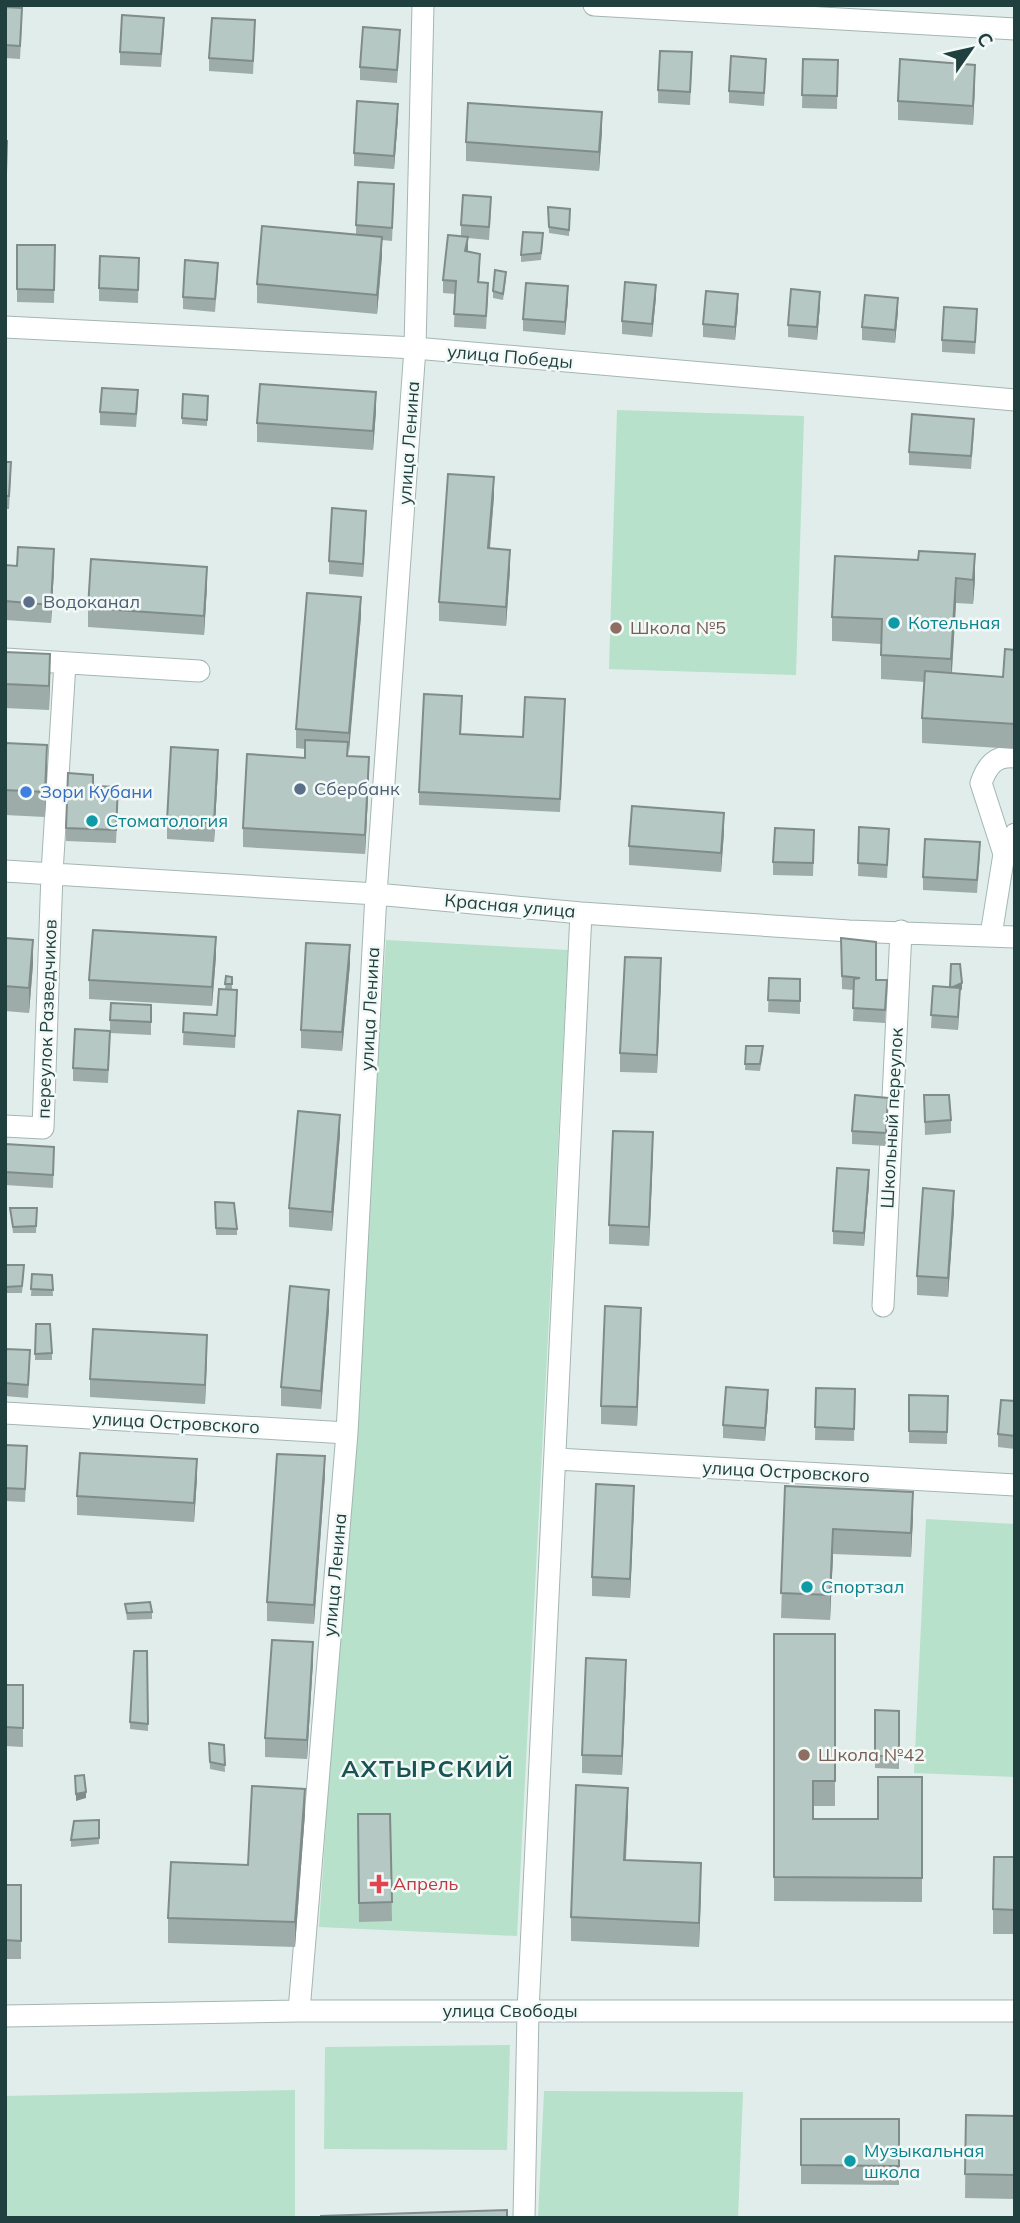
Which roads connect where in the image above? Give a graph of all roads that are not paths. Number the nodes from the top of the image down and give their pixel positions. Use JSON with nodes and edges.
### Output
{"nodes":[{"id":1,"x":423,"y":5,"type":"edge"},
{"id":2,"x":594,"y":5,"type":"edge"},
{"id":3,"x":1015,"y":29,"type":"edge"},
{"id":4,"x":5,"y":327,"type":"edge"},
{"id":5,"x":415,"y":348,"type":"junction"},
{"id":6,"x":1015,"y":400,"type":"edge"},
{"id":7,"x":5,"y":659,"type":"edge"},
{"id":8,"x":65,"y":663,"type":"junction"},
{"id":9,"x":199,"y":671,"type":"dead end"},
{"id":10,"x":1015,"y":757,"type":"edge"},
{"id":11,"x":1015,"y":834,"type":"edge"},
{"id":12,"x":1004,"y":854,"type":"junction"},
{"id":13,"x":5,"y":871,"type":"edge"},
{"id":14,"x":52,"y":873,"type":"junction"},
{"id":15,"x":376,"y":894,"type":"junction"},
{"id":16,"x":581,"y":913,"type":"junction"},
{"id":17,"x":901,"y":930,"type":"junction"},
{"id":18,"x":991,"y":935,"type":"junction"},
{"id":19,"x":1015,"y":937,"type":"edge"},
{"id":20,"x":5,"y":1126,"type":"edge"},
{"id":21,"x":883,"y":1306,"type":"dead end"},
{"id":22,"x":5,"y":1413,"type":"edge"},
{"id":23,"x":347,"y":1433,"type":"junction"},
{"id":24,"x":557,"y":1459,"type":"junction"},
{"id":25,"x":1015,"y":1485,"type":"edge"},
{"id":26,"x":299,"y":2011,"type":"junction"},
{"id":27,"x":528,"y":2011,"type":"junction"},
{"id":28,"x":1015,"y":2011,"type":"edge"},
{"id":29,"x":5,"y":2016,"type":"edge"},
{"id":30,"x":524,"y":2218,"type":"edge"}],
"edges":[{"from":1,"to":5,"type":"street","name":"улица Ленина"},
{"from":2,"to":3,"type":"street"},
{"from":4,"to":5,"type":"street","name":"улица Победы"},
{"from":5,"to":6,"type":"street","name":"улица Победы"},
{"from":5,"to":15,"type":"street","name":"улица Ленина"},
{"from":7,"to":8,"type":"street"},
{"from":8,"to":9,"type":"street"},
{"from":8,"to":14,"type":"street"},
{"from":10,"to":12,"type":"street"},
{"from":11,"to":12,"type":"street"},
{"from":12,"to":18,"type":"street"},
{"from":13,"to":14,"type":"street","name":"Красная улица"},
{"from":14,"to":15,"type":"street","name":"Красная улица"},
{"from":14,"to":20,"type":"street","name":"переулок Разведчиков"},
{"from":15,"to":16,"type":"street","name":"Красная улица"},
{"from":15,"to":23,"type":"street","name":"улица Ленина"},
{"from":16,"to":17,"type":"street","name":"Красная улица"},
{"from":16,"to":24,"type":"street"},
{"from":17,"to":18,"type":"street","name":"Красная улица"},
{"from":17,"to":21,"type":"street","name":"Школьный переулок"},
{"from":18,"to":19,"type":"street","name":"Красная улица"},
{"from":22,"to":23,"type":"street","name":"улица Островского"},
{"from":23,"to":26,"type":"street","name":"улица Ленина"},
{"from":24,"to":25,"type":"street","name":"улица Островского"},
{"from":24,"to":27,"type":"street"},
{"from":26,"to":27,"type":"street","name":"улица Свободы"},
{"from":26,"to":29,"type":"street","name":"улица Свободы"},
{"from":27,"to":28,"type":"street","name":"улица Свободы"},
{"from":27,"to":30,"type":"street"}]}
